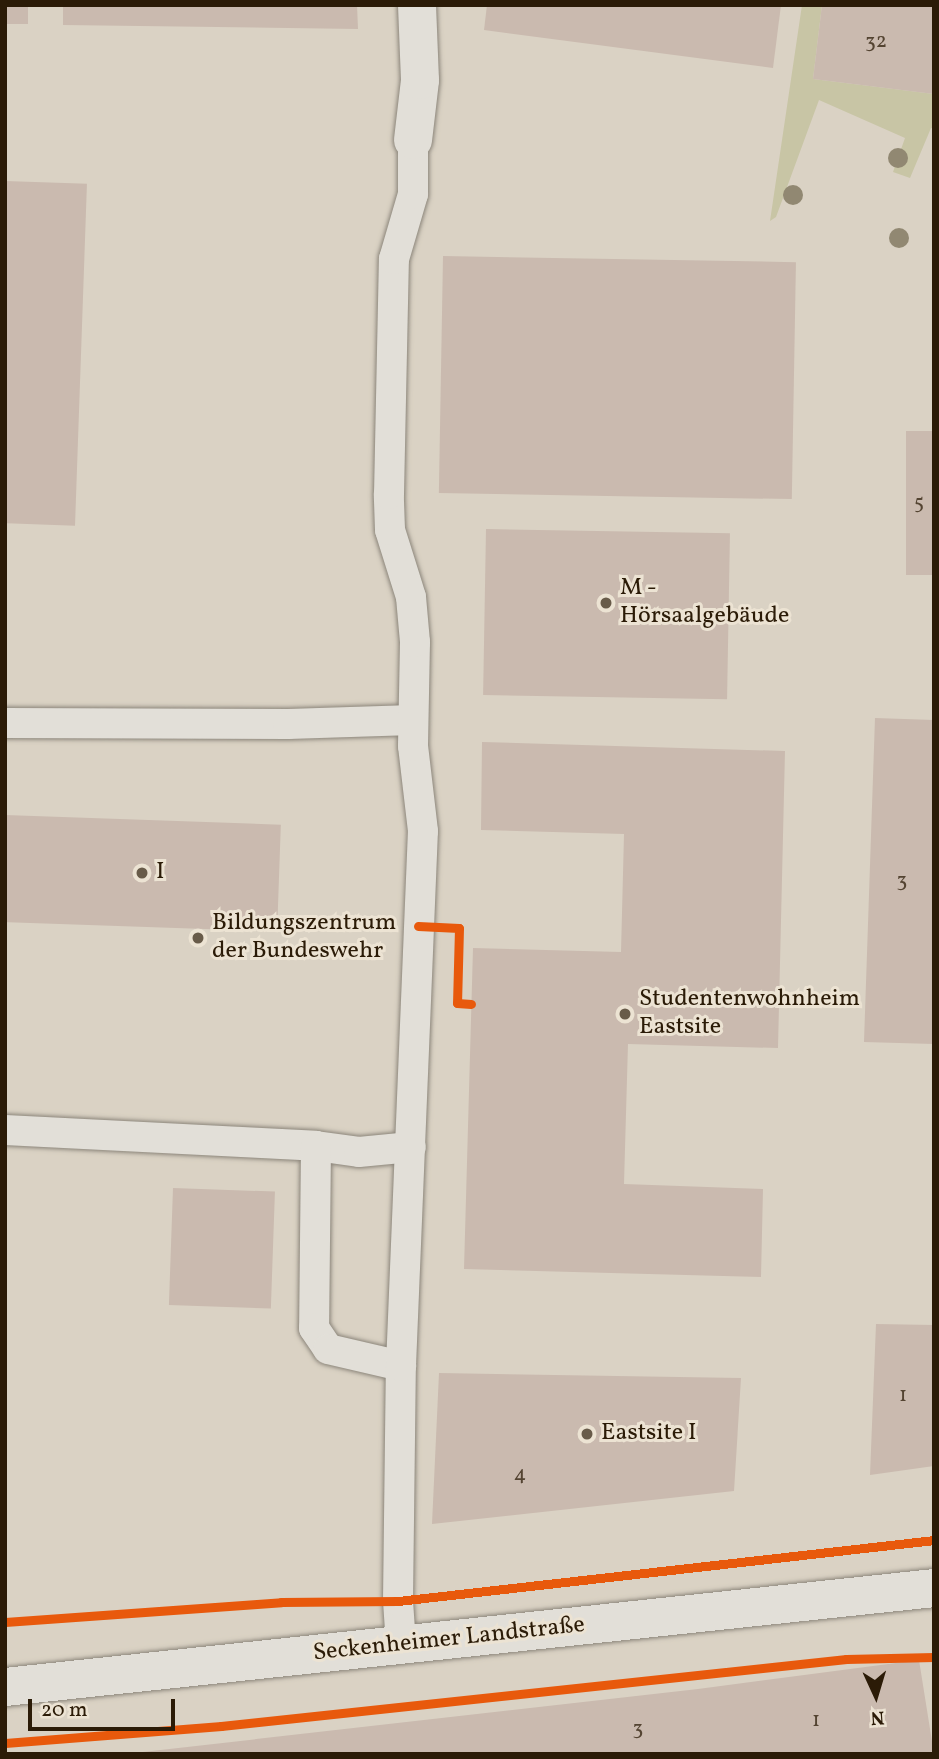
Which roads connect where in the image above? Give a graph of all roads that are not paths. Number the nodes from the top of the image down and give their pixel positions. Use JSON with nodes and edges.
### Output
{"nodes":[{"id":1,"x":417,"y":5,"type":"edge"},
{"id":2,"x":413,"y":141,"type":"joint"},
{"id":3,"x":413,"y":720,"type":"junction"},
{"id":4,"x":5,"y":723,"type":"edge"},
{"id":5,"x":5,"y":1130,"type":"edge"},
{"id":6,"x":316,"y":1146,"type":"junction"},
{"id":7,"x":411,"y":1147,"type":"junction"},
{"id":8,"x":401,"y":1366,"type":"junction"},
{"id":9,"x":934,"y":1588,"type":"edge"},
{"id":10,"x":892,"y":1591,"type":"junction"},
{"id":11,"x":934,"y":1602,"type":"edge"},
{"id":12,"x":401,"y":1645,"type":"junction"},
{"id":13,"x":5,"y":1687,"type":"edge"}],
"edges":[{"from":1,"to":2,"type":"main road"},
{"from":2,"to":3,"type":"lane"},
{"from":3,"to":4,"type":"lane"},
{"from":3,"to":7,"type":"lane"},
{"from":5,"to":6,"type":"lane"},
{"from":6,"to":7,"type":"lane"},
{"from":6,"to":8,"type":"lane"},
{"from":7,"to":8,"type":"lane"},
{"from":8,"to":12,"type":"lane"},
{"from":9,"to":10,"type":"main road","name":"Seckenheimer Landstraße"},
{"from":10,"to":11,"type":"main road","name":"Seckenheimer Landstraße"},
{"from":10,"to":12,"type":"main road","name":"Seckenheimer Landstraße"},
{"from":12,"to":13,"type":"main road","name":"Seckenheimer Landstraße"}]}
